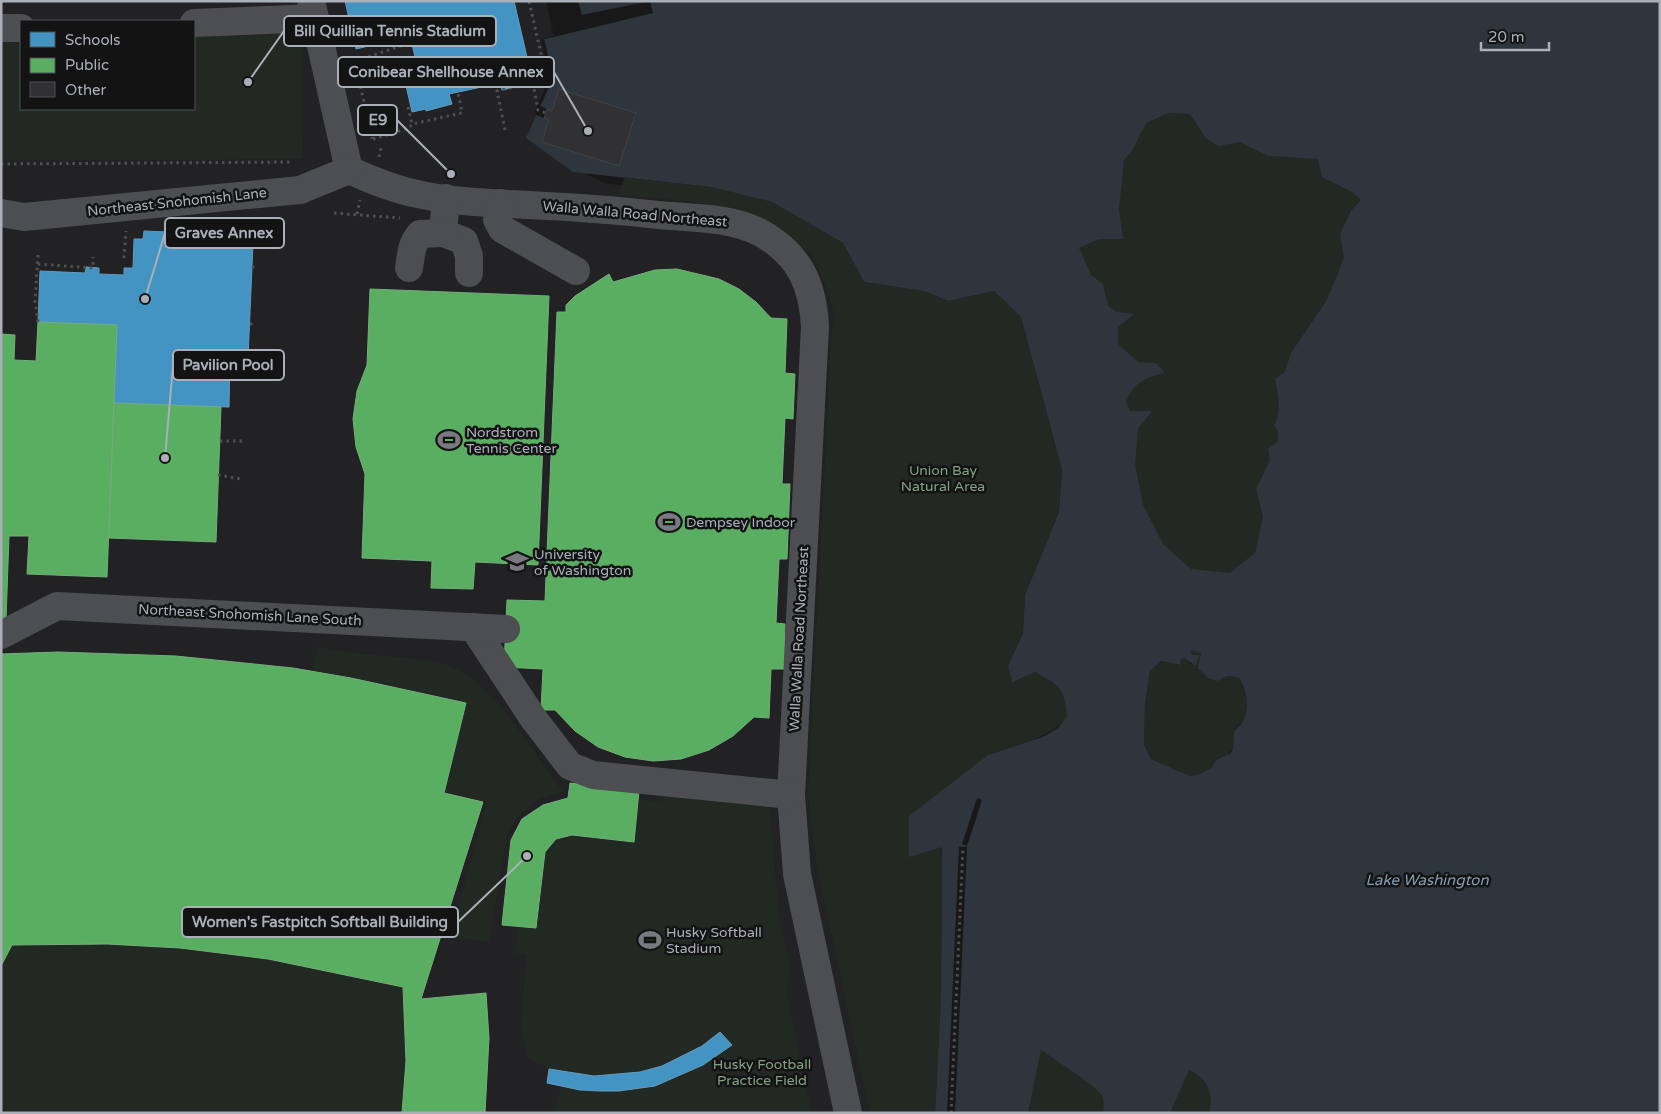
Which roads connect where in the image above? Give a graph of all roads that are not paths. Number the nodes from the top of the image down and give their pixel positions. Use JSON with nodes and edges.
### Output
{"nodes":[{"id":1,"x":313,"y":9,"type":"edge"},
{"id":2,"x":195,"y":22,"type":"edge"},
{"id":3,"x":1,"y":28,"type":"edge"},
{"id":4,"x":20,"y":28,"type":"edge"},
{"id":5,"x":349,"y":170,"type":"junction"},
{"id":6,"x":446,"y":198,"type":"junction"},
{"id":7,"x":500,"y":203,"type":"junction"},
{"id":8,"x":1,"y":214,"type":"edge"},
{"id":9,"x":443,"y":233,"type":"junction"},
{"id":10,"x":410,"y":268,"type":"dead end"},
{"id":11,"x":576,"y":271,"type":"dead end"},
{"id":12,"x":469,"y":273,"type":"dead end"},
{"id":13,"x":473,"y":627,"type":"junction"},
{"id":14,"x":506,"y":629,"type":"dead end"},
{"id":15,"x":1,"y":635,"type":"edge"},
{"id":16,"x":791,"y":795,"type":"junction"},
{"id":17,"x":848,"y":1113,"type":"edge"}],
"edges":[{"from":1,"to":2,"type":"street"},
{"from":1,"to":5,"type":"street"},
{"from":3,"to":4,"type":"street"},
{"from":5,"to":6,"type":"street","name":"Walla Walla Road Northeast"},
{"from":5,"to":8,"type":"street","name":"Northeast Snohomish Lane"},
{"from":6,"to":7,"type":"street","name":"Walla Walla Road Northeast"},
{"from":6,"to":9,"type":"street"},
{"from":7,"to":11,"type":"street"},
{"from":7,"to":16,"type":"street","name":"Walla Walla Road Northeast"},
{"from":9,"to":10,"type":"street"},
{"from":9,"to":12,"type":"street"},
{"from":13,"to":14,"type":"street","name":"Northeast Snohomish Lane South"},
{"from":13,"to":15,"type":"street","name":"Northeast Snohomish Lane South"},
{"from":13,"to":16,"type":"street"},
{"from":16,"to":17,"type":"street","name":"Walla Walla Road Northeast"}]}
